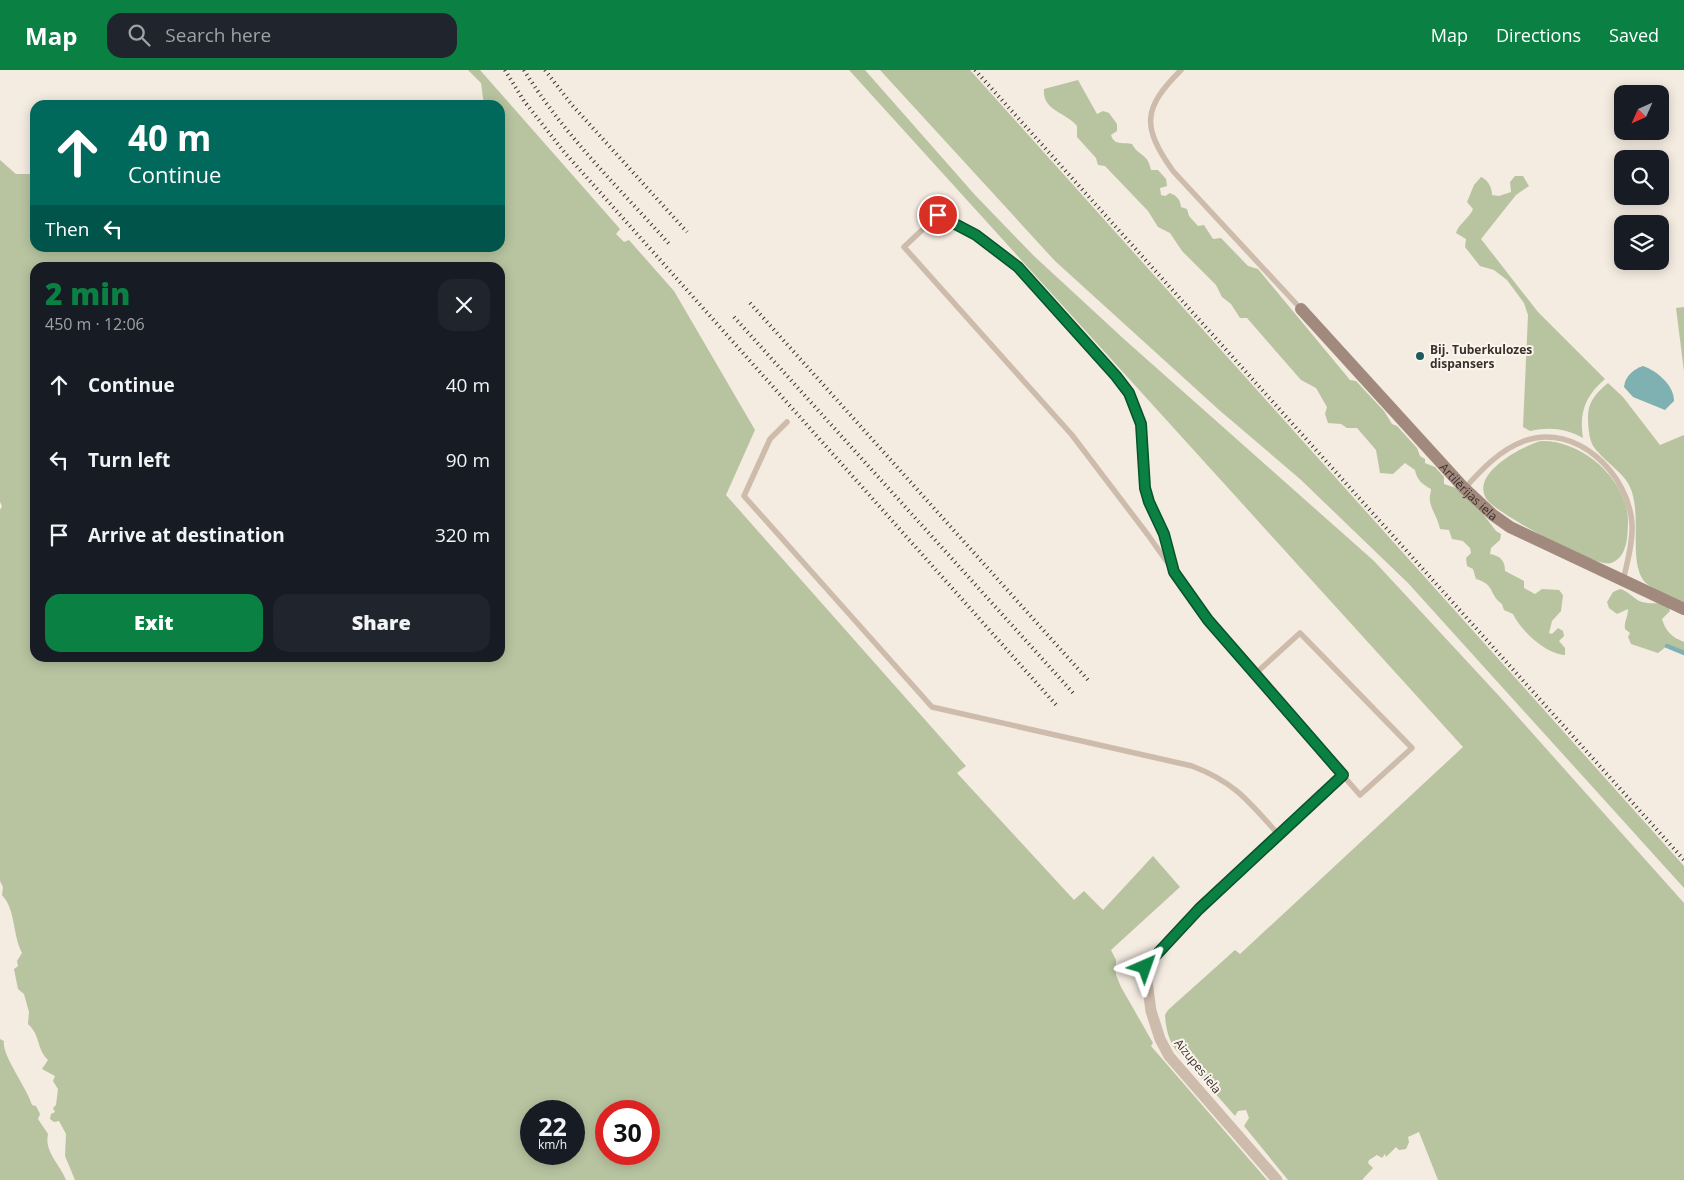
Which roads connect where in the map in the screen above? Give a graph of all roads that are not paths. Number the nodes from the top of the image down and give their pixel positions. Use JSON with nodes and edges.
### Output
{"nodes":[{"id":1,"x":1181,"y":70,"type":"edge"},
{"id":2,"x":1301,"y":309,"type":"joint"},
{"id":3,"x":787,"y":422,"type":"dead end"},
{"id":4,"x":1464,"y":488,"type":"junction"},
{"id":5,"x":1174,"y":572,"type":"junction"},
{"id":6,"x":1623,"y":581,"type":"junction"},
{"id":7,"x":1684,"y":609,"type":"edge"},
{"id":8,"x":1255,"y":674,"type":"junction"},
{"id":9,"x":1343,"y":775,"type":"junction"},
{"id":10,"x":1279,"y":835,"type":"junction"},
{"id":11,"x":1199,"y":909,"type":"joint"},
{"id":12,"x":1277,"y":1180,"type":"edge"}],
"edges":[{"from":1,"to":2,"type":"lane"},
{"from":2,"to":4,"type":"street","name":"Artilērijas iela"},
{"from":3,"to":10,"type":"lane"},
{"from":4,"to":6,"type":"street","name":"Artilērijas iela"},
{"from":4,"to":6,"type":"lane"},
{"from":5,"to":5,"type":"lane"},
{"from":5,"to":8,"type":"lane"},
{"from":6,"to":7,"type":"street","name":"Artilērijas iela"},
{"from":8,"to":9,"type":"lane"},
{"from":8,"to":9,"type":"lane"},
{"from":9,"to":10,"type":"lane"},
{"from":10,"to":11,"type":"lane"},
{"from":11,"to":12,"type":"street","name":"Aizupes iela"}]}
